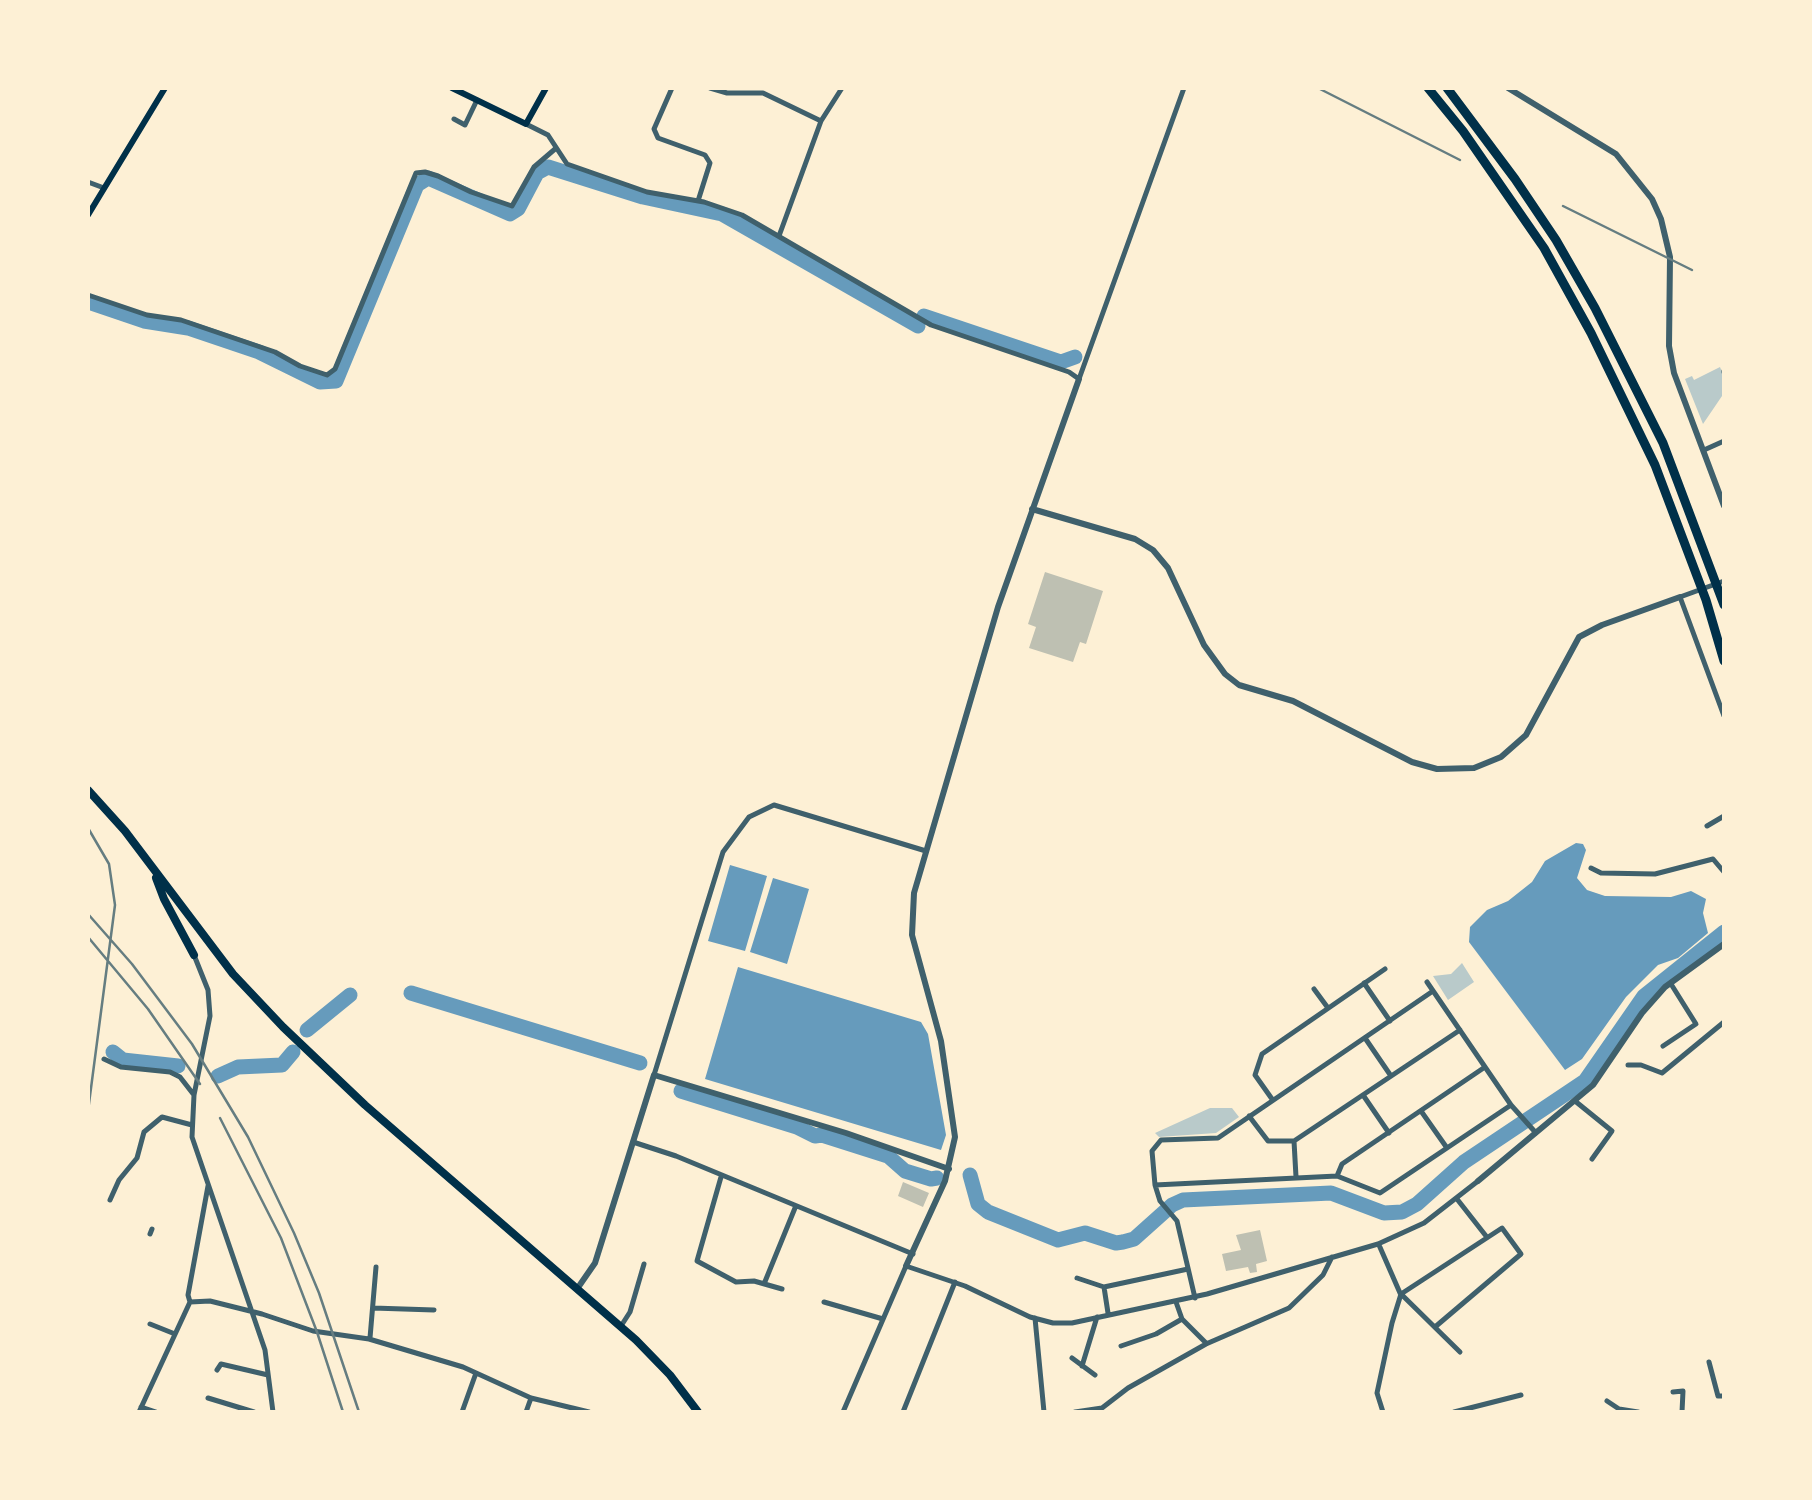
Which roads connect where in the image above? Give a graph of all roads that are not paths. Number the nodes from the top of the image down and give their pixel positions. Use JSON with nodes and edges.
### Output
{"nodes":[{"id":1,"x":165,"y":88,"type":"edge"},
{"id":2,"x":452,"y":88,"type":"edge"},
{"id":3,"x":546,"y":88,"type":"edge"},
{"id":4,"x":672,"y":88,"type":"edge"},
{"id":5,"x":710,"y":88,"type":"edge"},
{"id":6,"x":842,"y":88,"type":"edge"},
{"id":7,"x":1184,"y":88,"type":"edge"},
{"id":8,"x":1428,"y":88,"type":"edge"},
{"id":9,"x":1447,"y":88,"type":"edge"},
{"id":10,"x":1508,"y":88,"type":"edge"},
{"id":11,"x":477,"y":100,"type":"junction"},
{"id":12,"x":454,"y":119,"type":"dead end"},
{"id":13,"x":821,"y":121,"type":"junction"},
{"id":14,"x":526,"y":124,"type":"junction"},
{"id":15,"x":555,"y":148,"type":"junction"},
{"id":16,"x":88,"y":182,"type":"edge"},
{"id":17,"x":104,"y":188,"type":"junction"},
{"id":18,"x":698,"y":201,"type":"junction"},
{"id":19,"x":88,"y":215,"type":"edge"},
{"id":20,"x":778,"y":238,"type":"junction"},
{"id":21,"x":88,"y":295,"type":"edge"},
{"id":22,"x":1079,"y":379,"type":"junction"},
{"id":23,"x":1724,"y":441,"type":"edge"},
{"id":24,"x":1704,"y":450,"type":"junction"},
{"id":25,"x":1724,"y":506,"type":"edge"},
{"id":26,"x":1032,"y":508,"type":"junction"},
{"id":27,"x":1724,"y":581,"type":"edge"},
{"id":28,"x":1684,"y":596,"type":"junction"},
{"id":29,"x":1724,"y":605,"type":"edge"},
{"id":30,"x":1724,"y":661,"type":"edge"},
{"id":31,"x":1724,"y":716,"type":"edge"},
{"id":32,"x":88,"y":790,"type":"edge"},
{"id":33,"x":1724,"y":816,"type":"edge"},
{"id":34,"x":1707,"y":826,"type":"dead end"},
{"id":35,"x":926,"y":852,"type":"junction"},
{"id":36,"x":1591,"y":868,"type":"dead end"},
{"id":37,"x":154,"y":872,"type":"junction"},
{"id":38,"x":1724,"y":872,"type":"edge"},
{"id":39,"x":187,"y":914,"type":"junction"},
{"id":40,"x":208,"y":942,"type":"junction"},
{"id":41,"x":1724,"y":944,"type":"edge"},
{"id":42,"x":194,"y":955,"type":"junction"},
{"id":43,"x":1386,"y":969,"type":"dead end"},
{"id":44,"x":1427,"y":982,"type":"dead end"},
{"id":45,"x":1364,"y":983,"type":"junction"},
{"id":46,"x":1670,"y":983,"type":"junction"},
{"id":47,"x":1314,"y":989,"type":"dead end"},
{"id":48,"x":1433,"y":991,"type":"junction"},
{"id":49,"x":1328,"y":1008,"type":"junction"},
{"id":50,"x":1390,"y":1020,"type":"junction"},
{"id":51,"x":1724,"y":1022,"type":"edge"},
{"id":52,"x":1460,"y":1030,"type":"junction"},
{"id":53,"x":1365,"y":1038,"type":"junction"},
{"id":54,"x":1663,"y":1046,"type":"dead end"},
{"id":55,"x":104,"y":1059,"type":"dead end"},
{"id":56,"x":1628,"y":1065,"type":"dead end"},
{"id":57,"x":1485,"y":1066,"type":"junction"},
{"id":58,"x":654,"y":1076,"type":"junction"},
{"id":59,"x":1391,"y":1076,"type":"junction"},
{"id":60,"x":194,"y":1095,"type":"junction"},
{"id":61,"x":1363,"y":1095,"type":"junction"},
{"id":62,"x":1273,"y":1100,"type":"junction"},
{"id":63,"x":1576,"y":1101,"type":"junction"},
{"id":64,"x":1512,"y":1105,"type":"junction"},
{"id":65,"x":1421,"y":1111,"type":"junction"},
{"id":66,"x":1249,"y":1116,"type":"junction"},
{"id":67,"x":192,"y":1125,"type":"junction"},
{"id":68,"x":1389,"y":1132,"type":"junction"},
{"id":69,"x":1536,"y":1134,"type":"junction"},
{"id":70,"x":1294,"y":1141,"type":"junction"},
{"id":71,"x":633,"y":1142,"type":"junction"},
{"id":72,"x":1447,"y":1148,"type":"junction"},
{"id":73,"x":1592,"y":1159,"type":"dead end"},
{"id":74,"x":949,"y":1169,"type":"junction"},
{"id":75,"x":1338,"y":1176,"type":"junction"},
{"id":76,"x":721,"y":1177,"type":"junction"},
{"id":77,"x":1296,"y":1178,"type":"junction"},
{"id":78,"x":1478,"y":1181,"type":"joint"},
{"id":79,"x":208,"y":1183,"type":"junction"},
{"id":80,"x":1156,"y":1184,"type":"junction"},
{"id":81,"x":1457,"y":1199,"type":"junction"},
{"id":82,"x":110,"y":1200,"type":"dead end"},
{"id":83,"x":796,"y":1207,"type":"junction"},
{"id":84,"x":1486,"y":1236,"type":"junction"},
{"id":85,"x":1378,"y":1244,"type":"junction"},
{"id":86,"x":913,"y":1254,"type":"junction"},
{"id":87,"x":1332,"y":1257,"type":"junction"},
{"id":88,"x":697,"y":1260,"type":"junction"},
{"id":89,"x":644,"y":1264,"type":"dead end"},
{"id":90,"x":376,"y":1266,"type":"dead end"},
{"id":91,"x":906,"y":1266,"type":"junction"},
{"id":92,"x":1188,"y":1268,"type":"junction"},
{"id":93,"x":694,"y":1269,"type":"dead end"},
{"id":94,"x":1077,"y":1278,"type":"dead end"},
{"id":95,"x":955,"y":1282,"type":"junction"},
{"id":96,"x":764,"y":1284,"type":"junction"},
{"id":97,"x":1104,"y":1286,"type":"junction"},
{"id":98,"x":577,"y":1289,"type":"junction"},
{"id":99,"x":782,"y":1289,"type":"dead end"},
{"id":100,"x":1402,"y":1294,"type":"junction"},
{"id":101,"x":1194,"y":1298,"type":"junction"},
{"id":102,"x":190,"y":1302,"type":"junction"},
{"id":103,"x":824,"y":1302,"type":"dead end"},
{"id":104,"x":1176,"y":1302,"type":"junction"},
{"id":105,"x":374,"y":1308,"type":"junction"},
{"id":106,"x":252,"y":1310,"type":"junction"},
{"id":107,"x":434,"y":1310,"type":"dead end"},
{"id":108,"x":1108,"y":1314,"type":"junction"},
{"id":109,"x":1097,"y":1317,"type":"junction"},
{"id":110,"x":1035,"y":1318,"type":"junction"},
{"id":111,"x":883,"y":1319,"type":"junction"},
{"id":112,"x":1182,"y":1319,"type":"junction"},
{"id":113,"x":150,"y":1324,"type":"dead end"},
{"id":114,"x":620,"y":1326,"type":"junction"},
{"id":115,"x":1435,"y":1327,"type":"junction"},
{"id":116,"x":176,"y":1334,"type":"junction"},
{"id":117,"x":370,"y":1339,"type":"junction"},
{"id":118,"x":1206,"y":1344,"type":"junction"},
{"id":119,"x":1121,"y":1346,"type":"dead end"},
{"id":120,"x":1460,"y":1352,"type":"dead end"},
{"id":121,"x":1072,"y":1358,"type":"dead end"},
{"id":122,"x":1709,"y":1362,"type":"dead end"},
{"id":123,"x":1082,"y":1366,"type":"junction"},
{"id":124,"x":217,"y":1370,"type":"dead end"},
{"id":125,"x":476,"y":1373,"type":"junction"},
{"id":126,"x":268,"y":1375,"type":"junction"},
{"id":127,"x":1094,"y":1376,"type":"dead end"},
{"id":128,"x":1674,"y":1392,"type":"dead end"},
{"id":129,"x":1521,"y":1395,"type":"dead end"},
{"id":130,"x":1724,"y":1396,"type":"edge"},
{"id":131,"x":208,"y":1398,"type":"dead end"},
{"id":132,"x":530,"y":1398,"type":"junction"},
{"id":133,"x":1607,"y":1401,"type":"dead end"},
{"id":134,"x":1486,"y":1408,"type":"edge"},
{"id":135,"x":140,"y":1410,"type":"edge"},
{"id":136,"x":231,"y":1410,"type":"edge"},
{"id":137,"x":1104,"y":1410,"type":"edge"},
{"id":138,"x":1619,"y":1411,"type":"edge"},
{"id":139,"x":156,"y":1412,"type":"edge"},
{"id":140,"x":254,"y":1412,"type":"edge"},
{"id":141,"x":273,"y":1412,"type":"edge"},
{"id":142,"x":462,"y":1412,"type":"edge"},
{"id":143,"x":526,"y":1412,"type":"edge"},
{"id":144,"x":589,"y":1412,"type":"edge"},
{"id":145,"x":698,"y":1412,"type":"edge"},
{"id":146,"x":843,"y":1412,"type":"edge"},
{"id":147,"x":903,"y":1412,"type":"edge"},
{"id":148,"x":1044,"y":1412,"type":"edge"},
{"id":149,"x":1075,"y":1412,"type":"edge"},
{"id":150,"x":1383,"y":1412,"type":"edge"},
{"id":151,"x":1454,"y":1412,"type":"edge"},
{"id":152,"x":1638,"y":1412,"type":"edge"},
{"id":153,"x":1682,"y":1412,"type":"edge"}],
"edges":[{"from":1,"to":17,"type":"main road"},
{"from":2,"to":11,"type":"main road"},
{"from":3,"to":14,"type":"main road"},
{"from":4,"to":18,"type":"street"},
{"from":5,"to":13,"type":"street"},
{"from":6,"to":13,"type":"street"},
{"from":7,"to":22,"type":"street"},
{"from":8,"to":30,"type":"highway"},
{"from":9,"to":29,"type":"highway"},
{"from":10,"to":24,"type":"street"},
{"from":11,"to":12,"type":"street"},
{"from":11,"to":14,"type":"main road"},
{"from":13,"to":20,"type":"street"},
{"from":14,"to":15,"type":"street"},
{"from":15,"to":18,"type":"street"},
{"from":15,"to":21,"type":"street"},
{"from":16,"to":17,"type":"street"},
{"from":17,"to":19,"type":"main road"},
{"from":18,"to":20,"type":"street"},
{"from":20,"to":22,"type":"street"},
{"from":22,"to":26,"type":"street"},
{"from":23,"to":24,"type":"street"},
{"from":24,"to":25,"type":"street"},
{"from":26,"to":28,"type":"street"},
{"from":26,"to":35,"type":"street"},
{"from":27,"to":28,"type":"street"},
{"from":28,"to":31,"type":"street"},
{"from":32,"to":37,"type":"highway"},
{"from":33,"to":34,"type":"street"},
{"from":35,"to":58,"type":"street"},
{"from":35,"to":74,"type":"street"},
{"from":36,"to":38,"type":"street"},
{"from":37,"to":39,"type":"highway"},
{"from":37,"to":42,"type":"highway"},
{"from":39,"to":40,"type":"highway"},
{"from":39,"to":42,"type":"highway"},
{"from":40,"to":42,"type":"highway"},
{"from":40,"to":98,"type":"highway"},
{"from":41,"to":46,"type":"street"},
{"from":42,"to":60,"type":"street"},
{"from":43,"to":45,"type":"street"},
{"from":44,"to":48,"type":"street"},
{"from":45,"to":49,"type":"street"},
{"from":45,"to":50,"type":"street"},
{"from":46,"to":54,"type":"street"},
{"from":46,"to":63,"type":"street"},
{"from":47,"to":49,"type":"street"},
{"from":48,"to":50,"type":"street"},
{"from":48,"to":52,"type":"street"},
{"from":49,"to":62,"type":"street"},
{"from":50,"to":53,"type":"street"},
{"from":51,"to":56,"type":"street"},
{"from":52,"to":57,"type":"street"},
{"from":52,"to":59,"type":"street"},
{"from":53,"to":59,"type":"street"},
{"from":53,"to":62,"type":"street"},
{"from":55,"to":60,"type":"street"},
{"from":57,"to":64,"type":"street"},
{"from":57,"to":65,"type":"street"},
{"from":58,"to":71,"type":"street"},
{"from":58,"to":74,"type":"street"},
{"from":59,"to":61,"type":"street"},
{"from":60,"to":67,"type":"street"},
{"from":61,"to":68,"type":"street"},
{"from":61,"to":70,"type":"street"},
{"from":62,"to":66,"type":"street"},
{"from":63,"to":69,"type":"street"},
{"from":63,"to":73,"type":"street"},
{"from":64,"to":69,"type":"street"},
{"from":64,"to":72,"type":"street"},
{"from":65,"to":68,"type":"street"},
{"from":65,"to":72,"type":"street"},
{"from":66,"to":70,"type":"street"},
{"from":66,"to":80,"type":"street"},
{"from":67,"to":79,"type":"street"},
{"from":67,"to":82,"type":"street"},
{"from":68,"to":75,"type":"street"},
{"from":69,"to":78,"type":"street"},
{"from":70,"to":77,"type":"street"},
{"from":71,"to":76,"type":"street"},
{"from":71,"to":98,"type":"street"},
{"from":72,"to":75,"type":"street"},
{"from":74,"to":86,"type":"street"},
{"from":75,"to":77,"type":"street"},
{"from":76,"to":83,"type":"street"},
{"from":76,"to":88,"type":"street"},
{"from":77,"to":80,"type":"street"},
{"from":78,"to":81,"type":"street"},
{"from":79,"to":102,"type":"street"},
{"from":79,"to":106,"type":"street"},
{"from":80,"to":92,"type":"street"},
{"from":81,"to":84,"type":"street"},
{"from":81,"to":85,"type":"street"},
{"from":83,"to":86,"type":"street"},
{"from":83,"to":96,"type":"street"},
{"from":84,"to":100,"type":"street"},
{"from":84,"to":115,"type":"street"},
{"from":85,"to":87,"type":"street"},
{"from":85,"to":100,"type":"street"},
{"from":86,"to":91,"type":"street"},
{"from":87,"to":101,"type":"street"},
{"from":87,"to":118,"type":"street"},
{"from":88,"to":93,"type":"street"},
{"from":88,"to":96,"type":"street"},
{"from":89,"to":114,"type":"street"},
{"from":90,"to":105,"type":"street"},
{"from":91,"to":95,"type":"street"},
{"from":91,"to":111,"type":"street"},
{"from":92,"to":97,"type":"street"},
{"from":92,"to":101,"type":"street"},
{"from":94,"to":97,"type":"street"},
{"from":95,"to":110,"type":"street"},
{"from":95,"to":147,"type":"street"},
{"from":96,"to":99,"type":"street"},
{"from":97,"to":108,"type":"street"},
{"from":98,"to":114,"type":"highway"},
{"from":100,"to":115,"type":"street"},
{"from":100,"to":150,"type":"street"},
{"from":101,"to":104,"type":"street"},
{"from":102,"to":106,"type":"street"},
{"from":102,"to":116,"type":"street"},
{"from":103,"to":111,"type":"street"},
{"from":104,"to":108,"type":"street"},
{"from":104,"to":112,"type":"street"},
{"from":105,"to":107,"type":"street"},
{"from":105,"to":117,"type":"street"},
{"from":106,"to":117,"type":"street"},
{"from":106,"to":126,"type":"street"},
{"from":108,"to":109,"type":"street"},
{"from":109,"to":110,"type":"street"},
{"from":109,"to":123,"type":"street"},
{"from":110,"to":148,"type":"street"},
{"from":111,"to":146,"type":"street"},
{"from":112,"to":118,"type":"street"},
{"from":112,"to":119,"type":"street"},
{"from":113,"to":116,"type":"street"},
{"from":114,"to":145,"type":"highway"},
{"from":115,"to":120,"type":"street"},
{"from":116,"to":135,"type":"street"},
{"from":117,"to":125,"type":"street"},
{"from":118,"to":137,"type":"street"},
{"from":121,"to":123,"type":"street"},
{"from":122,"to":130,"type":"street"},
{"from":123,"to":127,"type":"street"},
{"from":124,"to":126,"type":"street"},
{"from":125,"to":132,"type":"street"},
{"from":125,"to":142,"type":"street"},
{"from":126,"to":141,"type":"street"},
{"from":128,"to":153,"type":"street"},
{"from":129,"to":134,"type":"street"},
{"from":131,"to":136,"type":"street"},
{"from":132,"to":143,"type":"street"},
{"from":132,"to":144,"type":"street"},
{"from":133,"to":138,"type":"street"},
{"from":134,"to":151,"type":"street"},
{"from":135,"to":139,"type":"street"},
{"from":136,"to":140,"type":"street"},
{"from":137,"to":149,"type":"street"},
{"from":138,"to":152,"type":"street"}]}
